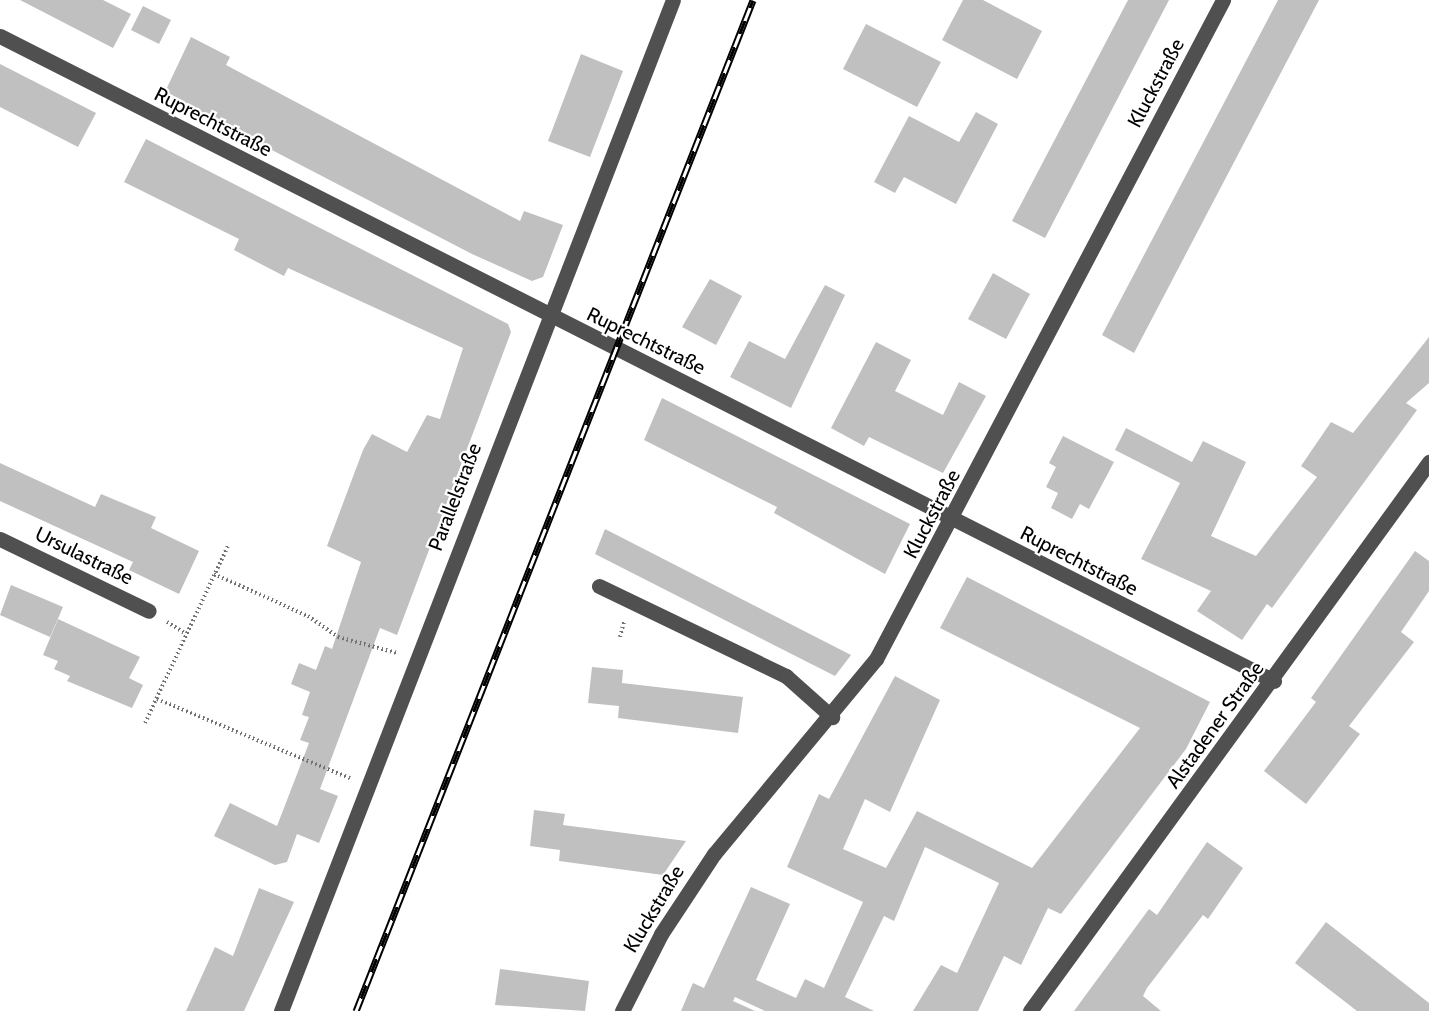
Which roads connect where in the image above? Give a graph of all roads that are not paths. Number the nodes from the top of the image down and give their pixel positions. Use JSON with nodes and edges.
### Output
{"nodes":[{"id":1,"x":673,"y":0,"type":"edge"},
{"id":2,"x":1223,"y":0,"type":"edge"},
{"id":3,"x":0,"y":36,"type":"edge"},
{"id":4,"x":548,"y":317,"type":"junction"},
{"id":5,"x":1429,"y":462,"type":"edge"},
{"id":6,"x":952,"y":522,"type":"junction"},
{"id":7,"x":0,"y":539,"type":"edge"},
{"id":8,"x":599,"y":586,"type":"dead end"},
{"id":9,"x":149,"y":611,"type":"dead end"},
{"id":10,"x":1274,"y":681,"type":"junction"},
{"id":11,"x":832,"y":717,"type":"junction"},
{"id":12,"x":281,"y":1011,"type":"edge"},
{"id":13,"x":622,"y":1011,"type":"edge"},
{"id":14,"x":1030,"y":1011,"type":"edge"}],
"edges":[{"from":1,"to":4,"type":"street","name":"Parallelstraße"},
{"from":2,"to":6,"type":"street","name":"Kluckstraße"},
{"from":3,"to":4,"type":"street","name":"Ruprechtstraße"},
{"from":4,"to":6,"type":"street","name":"Ruprechtstraße"},
{"from":4,"to":12,"type":"street","name":"Parallelstraße"},
{"from":5,"to":10,"type":"street","name":"Alstadener Straße"},
{"from":6,"to":10,"type":"street","name":"Ruprechtstraße"},
{"from":6,"to":11,"type":"street","name":"Kluckstraße"},
{"from":7,"to":9,"type":"street","name":"Ursulastraße"},
{"from":8,"to":11,"type":"street"},
{"from":10,"to":14,"type":"street","name":"Alstadener Straße"},
{"from":11,"to":13,"type":"street","name":"Kluckstraße"}]}
